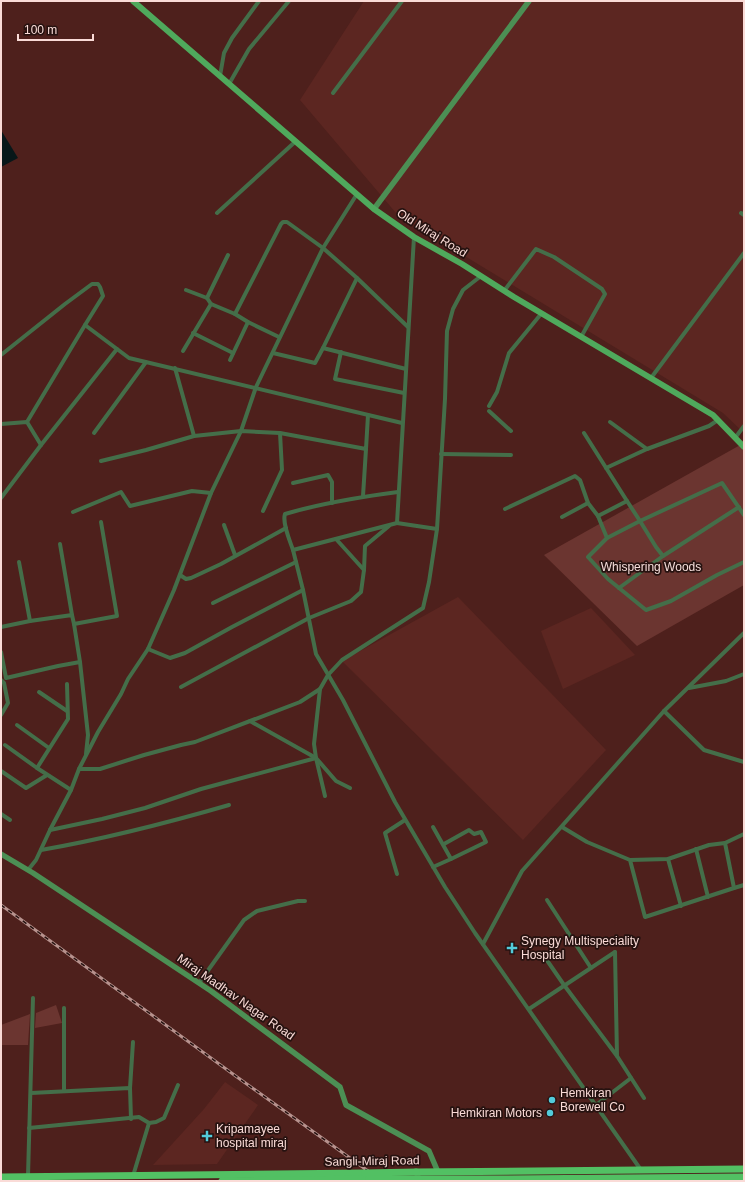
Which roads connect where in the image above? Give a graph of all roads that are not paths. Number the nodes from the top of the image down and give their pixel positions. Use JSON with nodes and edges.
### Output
{"nodes":[{"id":1,"x":134,"y":1,"type":"edge"},
{"id":2,"x":259,"y":1,"type":"edge"},
{"id":3,"x":289,"y":1,"type":"edge"},
{"id":4,"x":402,"y":1,"type":"edge"},
{"id":5,"x":529,"y":1,"type":"edge"},
{"id":6,"x":220,"y":76,"type":"junction"},
{"id":7,"x":229,"y":84,"type":"junction"},
{"id":8,"x":333,"y":93,"type":"dead end"},
{"id":9,"x":296,"y":141,"type":"junction"},
{"id":10,"x":357,"y":194,"type":"junction"},
{"id":11,"x":374,"y":209,"type":"junction"},
{"id":12,"x":217,"y":213,"type":"dead end"},
{"id":13,"x":414,"y":237,"type":"junction"},
{"id":14,"x":323,"y":248,"type":"junction"},
{"id":15,"x":744,"y":253,"type":"edge"},
{"id":16,"x":228,"y":255,"type":"dead end"},
{"id":17,"x":481,"y":276,"type":"junction"},
{"id":18,"x":357,"y":278,"type":"junction"},
{"id":19,"x":186,"y":290,"type":"dead end"},
{"id":20,"x":504,"y":291,"type":"junction"},
{"id":21,"x":206,"y":298,"type":"junction"},
{"id":22,"x":211,"y":304,"type":"junction"},
{"id":23,"x":235,"y":314,"type":"junction"},
{"id":24,"x":541,"y":314,"type":"junction"},
{"id":25,"x":248,"y":322,"type":"junction"},
{"id":26,"x":85,"y":325,"type":"junction"},
{"id":27,"x":408,"y":327,"type":"junction"},
{"id":28,"x":193,"y":333,"type":"junction"},
{"id":29,"x":279,"y":337,"type":"junction"},
{"id":30,"x":581,"y":337,"type":"junction"},
{"id":31,"x":324,"y":348,"type":"junction"},
{"id":32,"x":117,"y":349,"type":"junction"},
{"id":33,"x":183,"y":351,"type":"dead end"},
{"id":34,"x":341,"y":352,"type":"junction"},
{"id":35,"x":233,"y":353,"type":"junction"},
{"id":36,"x":1,"y":354,"type":"edge"},
{"id":37,"x":273,"y":354,"type":"junction"},
{"id":38,"x":230,"y":360,"type":"dead end"},
{"id":39,"x":146,"y":362,"type":"junction"},
{"id":40,"x":175,"y":368,"type":"junction"},
{"id":41,"x":406,"y":369,"type":"junction"},
{"id":42,"x":651,"y":378,"type":"junction"},
{"id":43,"x":256,"y":387,"type":"junction"},
{"id":44,"x":404,"y":393,"type":"junction"},
{"id":45,"x":368,"y":415,"type":"junction"},
{"id":46,"x":718,"y":420,"type":"junction"},
{"id":47,"x":27,"y":422,"type":"junction"},
{"id":48,"x":610,"y":422,"type":"dead end"},
{"id":49,"x":402,"y":423,"type":"junction"},
{"id":50,"x":1,"y":424,"type":"edge"},
{"id":51,"x":744,"y":426,"type":"edge"},
{"id":52,"x":241,"y":431,"type":"junction"},
{"id":53,"x":511,"y":431,"type":"dead end"},
{"id":54,"x":94,"y":433,"type":"dead end"},
{"id":55,"x":280,"y":433,"type":"junction"},
{"id":56,"x":584,"y":433,"type":"dead end"},
{"id":57,"x":194,"y":436,"type":"junction"},
{"id":58,"x":735,"y":438,"type":"junction"},
{"id":59,"x":41,"y":445,"type":"junction"},
{"id":60,"x":744,"y":447,"type":"edge"},
{"id":61,"x":366,"y":449,"type":"junction"},
{"id":62,"x":647,"y":449,"type":"junction"},
{"id":63,"x":441,"y":454,"type":"junction"},
{"id":64,"x":511,"y":455,"type":"dead end"},
{"id":65,"x":101,"y":461,"type":"dead end"},
{"id":66,"x":606,"y":468,"type":"junction"},
{"id":67,"x":293,"y":483,"type":"dead end"},
{"id":68,"x":398,"y":492,"type":"junction"},
{"id":69,"x":211,"y":493,"type":"junction"},
{"id":70,"x":363,"y":496,"type":"junction"},
{"id":71,"x":1,"y":498,"type":"edge"},
{"id":72,"x":627,"y":502,"type":"junction"},
{"id":73,"x":332,"y":503,"type":"junction"},
{"id":74,"x":588,"y":503,"type":"junction"},
{"id":75,"x":739,"y":507,"type":"junction"},
{"id":76,"x":505,"y":509,"type":"dead end"},
{"id":77,"x":263,"y":511,"type":"dead end"},
{"id":78,"x":73,"y":512,"type":"dead end"},
{"id":79,"x":744,"y":514,"type":"edge"},
{"id":80,"x":598,"y":516,"type":"junction"},
{"id":81,"x":562,"y":517,"type":"dead end"},
{"id":82,"x":640,"y":521,"type":"junction"},
{"id":83,"x":101,"y":522,"type":"dead end"},
{"id":84,"x":397,"y":523,"type":"junction"},
{"id":85,"x":224,"y":525,"type":"dead end"},
{"id":86,"x":390,"y":525,"type":"junction"},
{"id":87,"x":286,"y":528,"type":"junction"},
{"id":88,"x":437,"y":529,"type":"junction"},
{"id":89,"x":607,"y":538,"type":"junction"},
{"id":90,"x":336,"y":540,"type":"junction"},
{"id":91,"x":60,"y":544,"type":"dead end"},
{"id":92,"x":293,"y":550,"type":"junction"},
{"id":93,"x":235,"y":556,"type":"junction"},
{"id":94,"x":663,"y":556,"type":"junction"},
{"id":95,"x":19,"y":562,"type":"dead end"},
{"id":96,"x":296,"y":562,"type":"junction"},
{"id":97,"x":744,"y":562,"type":"edge"},
{"id":98,"x":364,"y":570,"type":"junction"},
{"id":99,"x":180,"y":575,"type":"junction"},
{"id":100,"x":619,"y":588,"type":"junction"},
{"id":101,"x":303,"y":590,"type":"junction"},
{"id":102,"x":213,"y":603,"type":"dead end"},
{"id":103,"x":72,"y":615,"type":"junction"},
{"id":104,"x":309,"y":618,"type":"junction"},
{"id":105,"x":30,"y":621,"type":"junction"},
{"id":106,"x":74,"y":624,"type":"junction"},
{"id":107,"x":1,"y":627,"type":"edge"},
{"id":108,"x":744,"y":634,"type":"edge"},
{"id":109,"x":148,"y":649,"type":"junction"},
{"id":110,"x":1,"y":652,"type":"edge"},
{"id":111,"x":80,"y":662,"type":"junction"},
{"id":112,"x":328,"y":674,"type":"junction"},
{"id":113,"x":744,"y":674,"type":"edge"},
{"id":114,"x":1,"y":680,"type":"edge"},
{"id":115,"x":67,"y":684,"type":"dead end"},
{"id":116,"x":181,"y":687,"type":"dead end"},
{"id":117,"x":688,"y":688,"type":"junction"},
{"id":118,"x":320,"y":689,"type":"junction"},
{"id":119,"x":39,"y":692,"type":"dead end"},
{"id":120,"x":67,"y":711,"type":"junction"},
{"id":121,"x":664,"y":711,"type":"junction"},
{"id":122,"x":1,"y":715,"type":"edge"},
{"id":123,"x":250,"y":721,"type":"junction"},
{"id":124,"x":17,"y":725,"type":"dead end"},
{"id":125,"x":6,"y":745,"type":"dead end"},
{"id":126,"x":49,"y":748,"type":"junction"},
{"id":127,"x":86,"y":756,"type":"junction"},
{"id":128,"x":316,"y":758,"type":"junction"},
{"id":129,"x":744,"y":762,"type":"edge"},
{"id":130,"x":37,"y":768,"type":"junction"},
{"id":131,"x":79,"y":769,"type":"junction"},
{"id":132,"x":1,"y":771,"type":"edge"},
{"id":133,"x":47,"y":774,"type":"junction"},
{"id":134,"x":350,"y":788,"type":"dead end"},
{"id":135,"x":72,"y":790,"type":"junction"},
{"id":136,"x":325,"y":796,"type":"dead end"},
{"id":137,"x":229,"y":805,"type":"dead end"},
{"id":138,"x":1,"y":814,"type":"edge"},
{"id":139,"x":10,"y":820,"type":"dead end"},
{"id":140,"x":405,"y":820,"type":"junction"},
{"id":141,"x":434,"y":827,"type":"dead end"},
{"id":142,"x":562,"y":827,"type":"junction"},
{"id":143,"x":50,"y":830,"type":"junction"},
{"id":144,"x":744,"y":834,"type":"edge"},
{"id":145,"x":725,"y":843,"type":"junction"},
{"id":146,"x":444,"y":844,"type":"dead end"},
{"id":147,"x":696,"y":849,"type":"junction"},
{"id":148,"x":40,"y":850,"type":"junction"},
{"id":149,"x":1,"y":854,"type":"edge"},
{"id":150,"x":451,"y":859,"type":"junction"},
{"id":151,"x":668,"y":859,"type":"junction"},
{"id":152,"x":630,"y":860,"type":"junction"},
{"id":153,"x":433,"y":868,"type":"junction"},
{"id":154,"x":28,"y":870,"type":"junction"},
{"id":155,"x":397,"y":874,"type":"dead end"},
{"id":156,"x":744,"y":885,"type":"edge"},
{"id":157,"x":734,"y":888,"type":"junction"},
{"id":158,"x":708,"y":897,"type":"junction"},
{"id":159,"x":547,"y":900,"type":"dead end"},
{"id":160,"x":305,"y":901,"type":"dead end"},
{"id":161,"x":680,"y":906,"type":"junction"},
{"id":162,"x":483,"y":944,"type":"junction"},
{"id":163,"x":544,"y":956,"type":"dead end"},
{"id":164,"x":591,"y":968,"type":"junction"},
{"id":165,"x":199,"y":983,"type":"junction"},
{"id":166,"x":564,"y":985,"type":"junction"},
{"id":167,"x":33,"y":998,"type":"dead end"},
{"id":168,"x":64,"y":1008,"type":"dead end"},
{"id":169,"x":529,"y":1009,"type":"junction"},
{"id":170,"x":133,"y":1042,"type":"dead end"},
{"id":171,"x":617,"y":1056,"type":"junction"},
{"id":172,"x":631,"y":1078,"type":"junction"},
{"id":173,"x":178,"y":1085,"type":"dead end"},
{"id":174,"x":130,"y":1088,"type":"junction"},
{"id":175,"x":64,"y":1091,"type":"junction"},
{"id":176,"x":31,"y":1093,"type":"junction"},
{"id":177,"x":644,"y":1098,"type":"dead end"},
{"id":178,"x":596,"y":1105,"type":"junction"},
{"id":179,"x":131,"y":1119,"type":"junction"},
{"id":180,"x":149,"y":1123,"type":"junction"},
{"id":181,"x":30,"y":1128,"type":"junction"},
{"id":182,"x":744,"y":1169,"type":"edge"},
{"id":183,"x":641,"y":1170,"type":"junction"},
{"id":184,"x":682,"y":1170,"type":"junction"},
{"id":185,"x":438,"y":1172,"type":"junction"},
{"id":186,"x":28,"y":1176,"type":"junction"},
{"id":187,"x":133,"y":1176,"type":"junction"},
{"id":188,"x":744,"y":1176,"type":"edge"},
{"id":189,"x":1,"y":1177,"type":"edge"},
{"id":190,"x":354,"y":1178,"type":"edge"},
{"id":191,"x":690,"y":1179,"type":"edge"},
{"id":192,"x":222,"y":1181,"type":"edge"},
{"id":193,"x":261,"y":1181,"type":"edge"}],
"edges":[{"from":1,"to":6,"type":"main road","name":"Old Miraj Road"},
{"from":2,"to":6,"type":"street"},
{"from":3,"to":7,"type":"street"},
{"from":4,"to":8,"type":"street"},
{"from":5,"to":11,"type":"street"},
{"from":6,"to":7,"type":"main road","name":"Old Miraj Road"},
{"from":7,"to":9,"type":"main road","name":"Old Miraj Road"},
{"from":9,"to":10,"type":"main road","name":"Old Miraj Road"},
{"from":9,"to":12,"type":"street"},
{"from":10,"to":11,"type":"main road","name":"Old Miraj Road"},
{"from":10,"to":14,"type":"street"},
{"from":11,"to":13,"type":"main road","name":"Old Miraj Road"},
{"from":13,"to":17,"type":"main road","name":"Old Miraj Road"},
{"from":13,"to":27,"type":"street"},
{"from":14,"to":18,"type":"street"},
{"from":14,"to":23,"type":"street"},
{"from":14,"to":29,"type":"street"},
{"from":15,"to":42,"type":"street"},
{"from":16,"to":21,"type":"street"},
{"from":17,"to":20,"type":"main road","name":"Old Miraj Road"},
{"from":17,"to":63,"type":"street"},
{"from":18,"to":27,"type":"street"},
{"from":18,"to":31,"type":"street"},
{"from":19,"to":21,"type":"street"},
{"from":20,"to":24,"type":"main road","name":"Old Miraj Road"},
{"from":20,"to":30,"type":"street"},
{"from":21,"to":22,"type":"street"},
{"from":22,"to":23,"type":"street"},
{"from":22,"to":28,"type":"street"},
{"from":23,"to":25,"type":"street"},
{"from":24,"to":30,"type":"main road","name":"Old Miraj Road"},
{"from":24,"to":53,"type":"street"},
{"from":25,"to":29,"type":"street"},
{"from":25,"to":35,"type":"street"},
{"from":26,"to":32,"type":"street"},
{"from":26,"to":36,"type":"street"},
{"from":26,"to":47,"type":"street"},
{"from":27,"to":41,"type":"street"},
{"from":28,"to":33,"type":"street"},
{"from":28,"to":35,"type":"street"},
{"from":29,"to":37,"type":"street"},
{"from":30,"to":42,"type":"main road","name":"Old Miraj Road"},
{"from":31,"to":34,"type":"street"},
{"from":31,"to":37,"type":"street"},
{"from":32,"to":39,"type":"street"},
{"from":32,"to":59,"type":"street"},
{"from":34,"to":41,"type":"street"},
{"from":34,"to":44,"type":"street"},
{"from":35,"to":38,"type":"street"},
{"from":37,"to":43,"type":"street"},
{"from":39,"to":40,"type":"street"},
{"from":39,"to":54,"type":"street"},
{"from":40,"to":43,"type":"street"},
{"from":40,"to":57,"type":"street"},
{"from":41,"to":44,"type":"street"},
{"from":42,"to":46,"type":"main road","name":"Old Miraj Road"},
{"from":43,"to":45,"type":"street"},
{"from":43,"to":52,"type":"street"},
{"from":44,"to":49,"type":"street"},
{"from":45,"to":49,"type":"street"},
{"from":45,"to":61,"type":"street"},
{"from":46,"to":58,"type":"main road","name":"Old Miraj Road"},
{"from":46,"to":62,"type":"street"},
{"from":47,"to":50,"type":"street"},
{"from":47,"to":59,"type":"street"},
{"from":48,"to":62,"type":"street"},
{"from":49,"to":68,"type":"street"},
{"from":51,"to":58,"type":"street"},
{"from":52,"to":55,"type":"street"},
{"from":52,"to":57,"type":"street"},
{"from":52,"to":69,"type":"street"},
{"from":55,"to":61,"type":"street"},
{"from":55,"to":77,"type":"street"},
{"from":56,"to":66,"type":"street"},
{"from":57,"to":65,"type":"street"},
{"from":58,"to":60,"type":"main road","name":"Old Miraj Road"},
{"from":59,"to":71,"type":"street"},
{"from":61,"to":70,"type":"street"},
{"from":62,"to":66,"type":"street"},
{"from":63,"to":64,"type":"street"},
{"from":63,"to":88,"type":"street"},
{"from":66,"to":72,"type":"street"},
{"from":67,"to":73,"type":"street"},
{"from":68,"to":70,"type":"street"},
{"from":68,"to":84,"type":"street"},
{"from":69,"to":78,"type":"street"},
{"from":69,"to":99,"type":"street"},
{"from":70,"to":73,"type":"street"},
{"from":72,"to":80,"type":"street"},
{"from":72,"to":82,"type":"street"},
{"from":73,"to":87,"type":"street"},
{"from":74,"to":76,"type":"street"},
{"from":74,"to":80,"type":"street"},
{"from":74,"to":81,"type":"street"},
{"from":75,"to":79,"type":"street"},
{"from":75,"to":82,"type":"street"},
{"from":75,"to":94,"type":"street"},
{"from":80,"to":89,"type":"street"},
{"from":82,"to":89,"type":"street"},
{"from":82,"to":94,"type":"street"},
{"from":83,"to":106,"type":"street"},
{"from":84,"to":86,"type":"street"},
{"from":84,"to":88,"type":"street"},
{"from":85,"to":93,"type":"street"},
{"from":86,"to":90,"type":"street"},
{"from":86,"to":98,"type":"street"},
{"from":87,"to":92,"type":"street"},
{"from":87,"to":93,"type":"street"},
{"from":88,"to":112,"type":"street"},
{"from":89,"to":100,"type":"street"},
{"from":90,"to":92,"type":"street"},
{"from":90,"to":98,"type":"street"},
{"from":91,"to":103,"type":"street"},
{"from":92,"to":96,"type":"street"},
{"from":93,"to":99,"type":"street"},
{"from":94,"to":100,"type":"street"},
{"from":95,"to":105,"type":"street"},
{"from":96,"to":101,"type":"street"},
{"from":96,"to":102,"type":"street"},
{"from":97,"to":100,"type":"street"},
{"from":98,"to":104,"type":"street"},
{"from":99,"to":109,"type":"street"},
{"from":101,"to":104,"type":"street"},
{"from":101,"to":109,"type":"street"},
{"from":103,"to":105,"type":"street"},
{"from":103,"to":106,"type":"street"},
{"from":104,"to":112,"type":"street"},
{"from":104,"to":116,"type":"street"},
{"from":105,"to":107,"type":"street"},
{"from":106,"to":111,"type":"street"},
{"from":108,"to":117,"type":"street"},
{"from":109,"to":127,"type":"street"},
{"from":110,"to":111,"type":"street"},
{"from":111,"to":127,"type":"street"},
{"from":112,"to":118,"type":"street"},
{"from":112,"to":140,"type":"street"},
{"from":113,"to":117,"type":"street"},
{"from":114,"to":122,"type":"street"},
{"from":115,"to":120,"type":"street"},
{"from":117,"to":121,"type":"street"},
{"from":118,"to":123,"type":"street"},
{"from":118,"to":128,"type":"street"},
{"from":119,"to":120,"type":"street"},
{"from":120,"to":126,"type":"street"},
{"from":121,"to":129,"type":"street"},
{"from":121,"to":142,"type":"street"},
{"from":123,"to":128,"type":"street"},
{"from":123,"to":131,"type":"street"},
{"from":124,"to":126,"type":"street"},
{"from":125,"to":130,"type":"street"},
{"from":126,"to":130,"type":"street"},
{"from":127,"to":131,"type":"street"},
{"from":128,"to":134,"type":"street"},
{"from":128,"to":136,"type":"street"},
{"from":128,"to":143,"type":"street"},
{"from":130,"to":133,"type":"street"},
{"from":131,"to":135,"type":"street"},
{"from":132,"to":133,"type":"street"},
{"from":133,"to":135,"type":"street"},
{"from":135,"to":143,"type":"street"},
{"from":137,"to":148,"type":"street"},
{"from":138,"to":139,"type":"street"},
{"from":140,"to":153,"type":"street"},
{"from":140,"to":155,"type":"street"},
{"from":141,"to":150,"type":"street"},
{"from":142,"to":152,"type":"street"},
{"from":142,"to":162,"type":"street"},
{"from":143,"to":148,"type":"street"},
{"from":144,"to":145,"type":"street"},
{"from":145,"to":147,"type":"street"},
{"from":145,"to":157,"type":"street"},
{"from":146,"to":150,"type":"street"},
{"from":147,"to":151,"type":"street"},
{"from":147,"to":158,"type":"street"},
{"from":148,"to":154,"type":"street"},
{"from":149,"to":154,"type":"street","name":"Miraj Madhav Nagar Road"},
{"from":150,"to":153,"type":"street"},
{"from":151,"to":152,"type":"street"},
{"from":151,"to":161,"type":"street"},
{"from":152,"to":161,"type":"street"},
{"from":153,"to":162,"type":"street"},
{"from":154,"to":165,"type":"street","name":"Miraj Madhav Nagar Road"},
{"from":156,"to":157,"type":"street"},
{"from":157,"to":158,"type":"street"},
{"from":158,"to":161,"type":"street"},
{"from":159,"to":164,"type":"street"},
{"from":160,"to":165,"type":"street"},
{"from":162,"to":169,"type":"street"},
{"from":163,"to":166,"type":"street"},
{"from":164,"to":166,"type":"street"},
{"from":164,"to":171,"type":"street"},
{"from":165,"to":185,"type":"street","name":"Miraj Madhav Nagar Road"},
{"from":166,"to":169,"type":"street"},
{"from":166,"to":171,"type":"street"},
{"from":167,"to":176,"type":"street"},
{"from":168,"to":175,"type":"street"},
{"from":169,"to":178,"type":"street"},
{"from":170,"to":174,"type":"street"},
{"from":171,"to":172,"type":"street"},
{"from":172,"to":177,"type":"street"},
{"from":172,"to":178,"type":"street"},
{"from":173,"to":180,"type":"street"},
{"from":174,"to":175,"type":"street"},
{"from":174,"to":179,"type":"street"},
{"from":175,"to":176,"type":"street"},
{"from":176,"to":181,"type":"street"},
{"from":178,"to":183,"type":"street"},
{"from":179,"to":180,"type":"street"},
{"from":179,"to":181,"type":"street"},
{"from":180,"to":187,"type":"street"},
{"from":181,"to":186,"type":"street"},
{"from":182,"to":184,"type":"highway","name":"Sangli-Miraj Road"},
{"from":183,"to":184,"type":"highway","name":"Sangli-Miraj Road"},
{"from":183,"to":185,"type":"highway","name":"Sangli-Miraj Road"},
{"from":184,"to":191,"type":"street"},
{"from":185,"to":190,"type":"highway","name":"Sangli-Miraj Road","bridge":true},
{"from":186,"to":187,"type":"highway","name":"Sangli-Miraj Road"},
{"from":186,"to":189,"type":"highway","name":"Sangli-Miraj Road"},
{"from":187,"to":190,"type":"highway","name":"Sangli-Miraj Road"},
{"from":188,"to":191,"type":"highway","name":"Sangli-Miraj Road"},
{"from":190,"to":191,"type":"highway","name":"Sangli-Miraj Road","bridge":true},
{"from":190,"to":193,"type":"highway","name":"Sangli-Miraj Road"},
{"from":192,"to":193,"type":"highway","name":"Sangli-Miraj Road"}]}
